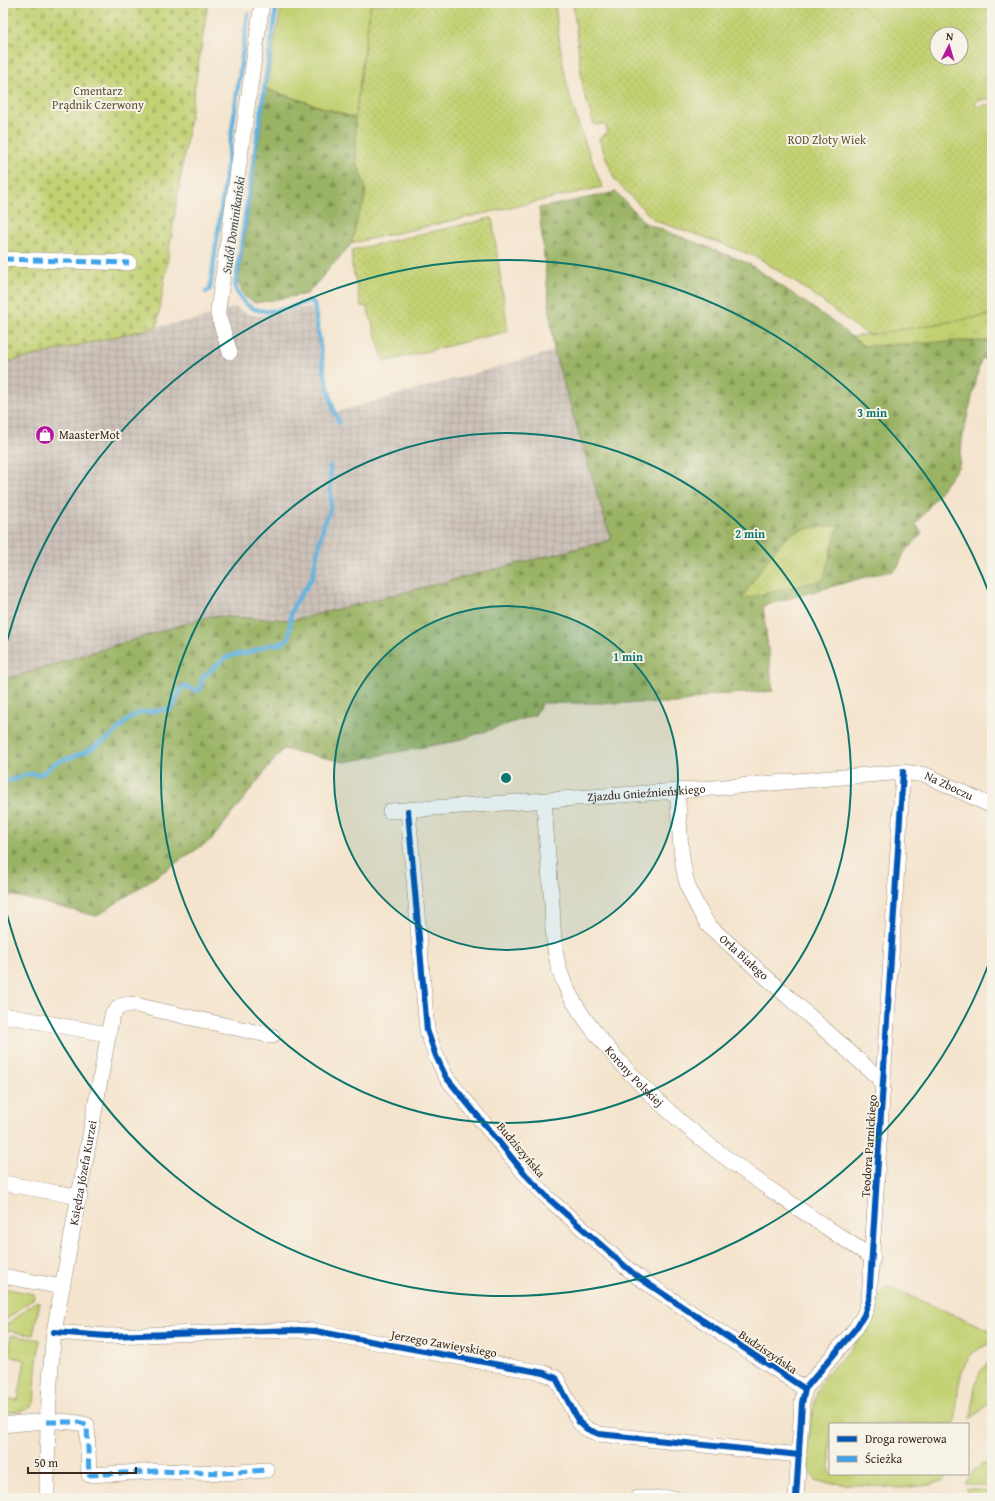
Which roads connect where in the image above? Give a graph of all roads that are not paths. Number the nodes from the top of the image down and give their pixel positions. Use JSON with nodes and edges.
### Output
{"nodes":[{"id":1,"x":262,"y":3,"type":"edge"},
{"id":2,"x":3,"y":259,"type":"edge"},
{"id":3,"x":129,"y":262,"type":"dead end"},
{"id":4,"x":230,"y":352,"type":"dead end"},
{"id":5,"x":903,"y":772,"type":"junction"},
{"id":6,"x":677,"y":791,"type":"junction"},
{"id":7,"x":544,"y":801,"type":"junction"},
{"id":8,"x":992,"y":806,"type":"edge"},
{"id":9,"x":390,"y":811,"type":"dead end"},
{"id":10,"x":408,"y":811,"type":"junction"},
{"id":11,"x":3,"y":1015,"type":"edge"},
{"id":12,"x":107,"y":1034,"type":"junction"},
{"id":13,"x":272,"y":1036,"type":"dead end"},
{"id":14,"x":884,"y":1082,"type":"junction"},
{"id":15,"x":3,"y":1183,"type":"edge"},
{"id":16,"x":80,"y":1197,"type":"junction"},
{"id":17,"x":873,"y":1258,"type":"junction"},
{"id":18,"x":3,"y":1276,"type":"edge"},
{"id":19,"x":62,"y":1287,"type":"junction"},
{"id":20,"x":54,"y":1332,"type":"junction"},
{"id":21,"x":805,"y":1389,"type":"junction"},
{"id":22,"x":47,"y":1422,"type":"junction"},
{"id":23,"x":3,"y":1425,"type":"edge"},
{"id":24,"x":799,"y":1455,"type":"junction"},
{"id":25,"x":267,"y":1470,"type":"dead end"},
{"id":26,"x":47,"y":1498,"type":"edge"},
{"id":27,"x":638,"y":1498,"type":"edge"},
{"id":28,"x":674,"y":1498,"type":"edge"},
{"id":29,"x":796,"y":1498,"type":"edge"}],
"edges":[{"from":1,"to":4,"type":"street"},
{"from":2,"to":3,"type":"street"},
{"from":5,"to":6,"type":"street","name":"Zjazdu Gnieźnieńskiego"},
{"from":5,"to":8,"type":"street","name":"Na Zboczu"},
{"from":5,"to":14,"type":"street","name":"Teodora Parnickiego"},
{"from":6,"to":7,"type":"street","name":"Zjazdu Gnieźnieńskiego"},
{"from":6,"to":14,"type":"street","name":"Orła Białego"},
{"from":7,"to":10,"type":"street","name":"Zjazdu Gnieźnieńskiego"},
{"from":7,"to":17,"type":"street","name":"Korony Polskiej"},
{"from":9,"to":10,"type":"street","name":"Zjazdu Gnieźnieńskiego"},
{"from":10,"to":21,"type":"street","name":"Budziszyńska"},
{"from":11,"to":12,"type":"street"},
{"from":12,"to":13,"type":"street","name":"Księdza Józefa Kurzei"},
{"from":12,"to":16,"type":"street","name":"Księdza Józefa Kurzei"},
{"from":14,"to":17,"type":"street","name":"Teodora Parnickiego"},
{"from":15,"to":16,"type":"street"},
{"from":16,"to":19,"type":"street","name":"Księdza Józefa Kurzei"},
{"from":17,"to":21,"type":"street","name":"Teodora Parnickiego"},
{"from":18,"to":19,"type":"street"},
{"from":19,"to":20,"type":"street","name":"Księdza Józefa Kurzei"},
{"from":20,"to":22,"type":"street","name":"Księdza Józefa Kurzei"},
{"from":20,"to":24,"type":"street","name":"Jerzego Zawieyskiego"},
{"from":21,"to":24,"type":"street"},
{"from":22,"to":23,"type":"street"},
{"from":22,"to":25,"type":"street"},
{"from":22,"to":26,"type":"street","name":"Księdza Józefa Kurzei"},
{"from":24,"to":29,"type":"street"},
{"from":27,"to":28,"type":"street"}]}
